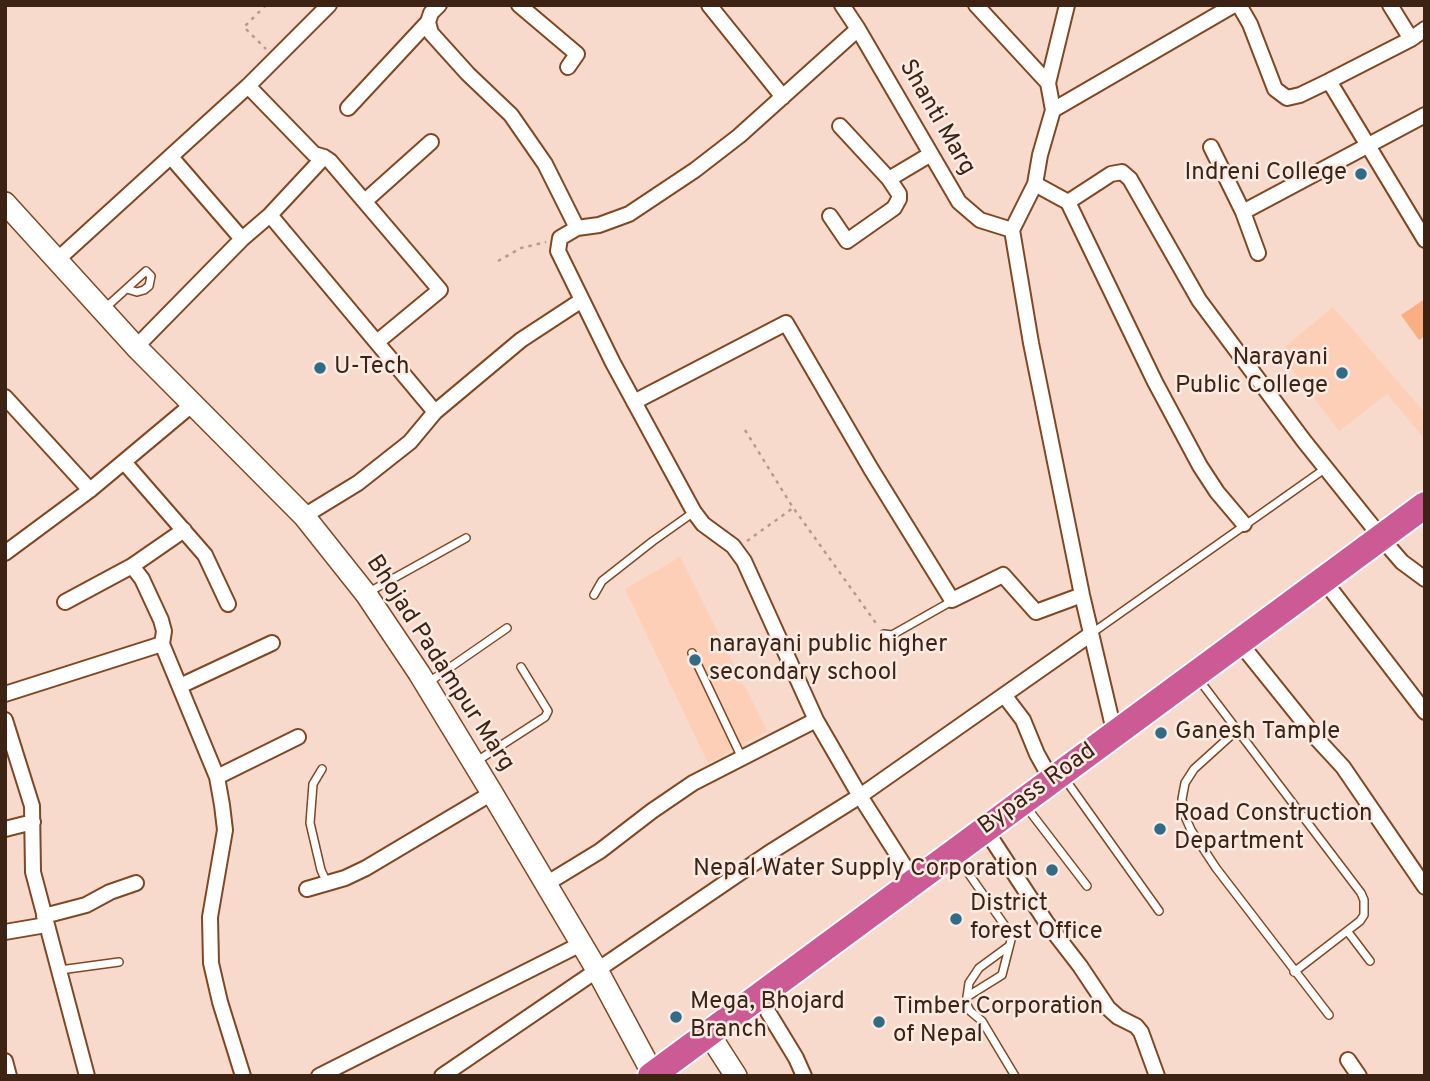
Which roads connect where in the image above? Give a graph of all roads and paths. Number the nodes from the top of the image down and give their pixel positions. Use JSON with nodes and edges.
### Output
{"nodes":[{"id":1,"x":266,"y":5,"type":"edge"},
{"id":2,"x":329,"y":5,"type":"edge"},
{"id":3,"x":439,"y":5,"type":"edge"},
{"id":4,"x":519,"y":5,"type":"edge"},
{"id":5,"x":709,"y":5,"type":"edge"},
{"id":6,"x":842,"y":5,"type":"edge"},
{"id":7,"x":976,"y":5,"type":"edge"},
{"id":8,"x":1067,"y":5,"type":"edge"},
{"id":9,"x":1237,"y":5,"type":"edge"},
{"id":10,"x":1390,"y":5,"type":"edge"},
{"id":11,"x":428,"y":22,"type":"junction"},
{"id":12,"x":858,"y":29,"type":"junction"},
{"id":13,"x":1425,"y":29,"type":"edge"},
{"id":14,"x":1411,"y":39,"type":"junction"},
{"id":15,"x":276,"y":60,"type":"junction"},
{"id":16,"x":568,"y":67,"type":"dead end"},
{"id":17,"x":1329,"y":81,"type":"junction"},
{"id":18,"x":1048,"y":83,"type":"junction"},
{"id":19,"x":248,"y":86,"type":"junction"},
{"id":20,"x":783,"y":97,"type":"junction"},
{"id":21,"x":348,"y":108,"type":"dead end"},
{"id":22,"x":1053,"y":110,"type":"junction"},
{"id":23,"x":1425,"y":115,"type":"edge"},
{"id":24,"x":840,"y":125,"type":"dead end"},
{"id":25,"x":430,"y":142,"type":"dead end"},
{"id":26,"x":1211,"y":147,"type":"dead end"},
{"id":27,"x":1367,"y":147,"type":"junction"},
{"id":28,"x":931,"y":154,"type":"junction"},
{"id":29,"x":171,"y":157,"type":"junction"},
{"id":30,"x":324,"y":157,"type":"junction"},
{"id":31,"x":889,"y":179,"type":"junction"},
{"id":32,"x":1035,"y":184,"type":"junction"},
{"id":33,"x":365,"y":201,"type":"junction"},
{"id":34,"x":5,"y":202,"type":"edge"},
{"id":35,"x":1068,"y":202,"type":"junction"},
{"id":36,"x":1243,"y":212,"type":"junction"},
{"id":37,"x":270,"y":215,"type":"junction"},
{"id":38,"x":830,"y":216,"type":"dead end"},
{"id":39,"x":577,"y":228,"type":"junction"},
{"id":40,"x":1012,"y":230,"type":"junction"},
{"id":41,"x":560,"y":238,"type":"junction"},
{"id":42,"x":242,"y":239,"type":"junction"},
{"id":43,"x":1425,"y":240,"type":"edge"},
{"id":44,"x":1258,"y":253,"type":"dead end"},
{"id":45,"x":57,"y":260,"type":"junction"},
{"id":46,"x":498,"y":261,"type":"dead end"},
{"id":47,"x":127,"y":289,"type":"dead end"},
{"id":48,"x":582,"y":300,"type":"junction"},
{"id":49,"x":103,"y":310,"type":"junction"},
{"id":50,"x":377,"y":342,"type":"junction"},
{"id":51,"x":136,"y":347,"type":"junction"},
{"id":52,"x":5,"y":397,"type":"edge"},
{"id":53,"x":634,"y":402,"type":"junction"},
{"id":54,"x":194,"y":403,"type":"junction"},
{"id":55,"x":435,"y":412,"type":"junction"},
{"id":56,"x":745,"y":430,"type":"dead end"},
{"id":57,"x":124,"y":462,"type":"junction"},
{"id":58,"x":1326,"y":468,"type":"junction"},
{"id":59,"x":90,"y":490,"type":"junction"},
{"id":60,"x":1425,"y":505,"type":"edge"},
{"id":61,"x":793,"y":508,"type":"junction"},
{"id":62,"x":694,"y":512,"type":"junction"},
{"id":63,"x":304,"y":516,"type":"junction"},
{"id":64,"x":1425,"y":521,"type":"edge"},
{"id":65,"x":1244,"y":524,"type":"junction"},
{"id":66,"x":184,"y":530,"type":"junction"},
{"id":67,"x":466,"y":538,"type":"dead end"},
{"id":68,"x":1386,"y":542,"type":"junction"},
{"id":69,"x":736,"y":549,"type":"junction"},
{"id":70,"x":5,"y":553,"type":"edge"},
{"id":71,"x":132,"y":566,"type":"junction"},
{"id":72,"x":1425,"y":579,"type":"edge"},
{"id":73,"x":1332,"y":591,"type":"junction"},
{"id":74,"x":366,"y":594,"type":"junction"},
{"id":75,"x":594,"y":595,"type":"dead end"},
{"id":76,"x":1082,"y":595,"type":"junction"},
{"id":77,"x":952,"y":600,"type":"junction"},
{"id":78,"x":65,"y":602,"type":"dead end"},
{"id":79,"x":228,"y":604,"type":"dead end"},
{"id":80,"x":507,"y":628,"type":"dead end"},
{"id":81,"x":884,"y":634,"type":"joint"},
{"id":82,"x":1091,"y":634,"type":"junction"},
{"id":83,"x":272,"y":643,"type":"dead end"},
{"id":84,"x":162,"y":644,"type":"junction"},
{"id":85,"x":692,"y":653,"type":"dead end"},
{"id":86,"x":1248,"y":653,"type":"junction"},
{"id":87,"x":520,"y":667,"type":"dead end"},
{"id":88,"x":426,"y":684,"type":"junction"},
{"id":89,"x":1203,"y":685,"type":"junction"},
{"id":90,"x":180,"y":686,"type":"junction"},
{"id":91,"x":5,"y":694,"type":"edge"},
{"id":92,"x":1004,"y":695,"type":"junction"},
{"id":93,"x":1425,"y":712,"type":"edge"},
{"id":94,"x":5,"y":720,"type":"edge"},
{"id":95,"x":817,"y":720,"type":"junction"},
{"id":96,"x":1236,"y":731,"type":"junction"},
{"id":97,"x":1115,"y":735,"type":"junction"},
{"id":98,"x":298,"y":737,"type":"dead end"},
{"id":99,"x":742,"y":758,"type":"junction"},
{"id":100,"x":473,"y":763,"type":"junction"},
{"id":101,"x":322,"y":769,"type":"dead end"},
{"id":102,"x":217,"y":777,"type":"junction"},
{"id":103,"x":1060,"y":779,"type":"junction"},
{"id":104,"x":492,"y":793,"type":"junction"},
{"id":105,"x":860,"y":796,"type":"junction"},
{"id":106,"x":1031,"y":813,"type":"junction"},
{"id":107,"x":33,"y":822,"type":"junction"},
{"id":108,"x":5,"y":829,"type":"edge"},
{"id":109,"x":993,"y":841,"type":"junction"},
{"id":110,"x":962,"y":864,"type":"junction"},
{"id":111,"x":914,"y":881,"type":"junction"},
{"id":112,"x":136,"y":883,"type":"dead end"},
{"id":113,"x":327,"y":884,"type":"junction"},
{"id":114,"x":546,"y":884,"type":"junction"},
{"id":115,"x":1087,"y":886,"type":"dead end"},
{"id":116,"x":1425,"y":887,"type":"edge"},
{"id":117,"x":307,"y":889,"type":"dead end"},
{"id":118,"x":1159,"y":911,"type":"dead end"},
{"id":119,"x":45,"y":920,"type":"junction"},
{"id":120,"x":5,"y":932,"type":"edge"},
{"id":121,"x":1348,"y":932,"type":"junction"},
{"id":122,"x":581,"y":944,"type":"junction"},
{"id":123,"x":1010,"y":946,"type":"junction"},
{"id":124,"x":120,"y":961,"type":"dead end"},
{"id":125,"x":1370,"y":961,"type":"dead end"},
{"id":126,"x":60,"y":970,"type":"junction"},
{"id":127,"x":597,"y":970,"type":"junction"},
{"id":128,"x":1294,"y":972,"type":"junction"},
{"id":129,"x":967,"y":998,"type":"junction"},
{"id":130,"x":768,"y":1012,"type":"junction"},
{"id":131,"x":1329,"y":1015,"type":"dead end"},
{"id":132,"x":713,"y":1041,"type":"junction"},
{"id":133,"x":1348,"y":1060,"type":"dead end"},
{"id":134,"x":5,"y":1061,"type":"edge"},
{"id":135,"x":659,"y":1075,"type":"edge"},
{"id":136,"x":9,"y":1076,"type":"edge"},
{"id":137,"x":87,"y":1076,"type":"edge"},
{"id":138,"x":243,"y":1076,"type":"edge"},
{"id":139,"x":319,"y":1076,"type":"edge"},
{"id":140,"x":442,"y":1076,"type":"edge"},
{"id":141,"x":736,"y":1076,"type":"edge"},
{"id":142,"x":804,"y":1076,"type":"edge"},
{"id":143,"x":1015,"y":1076,"type":"edge"},
{"id":144,"x":1157,"y":1076,"type":"edge"},
{"id":145,"x":1359,"y":1076,"type":"edge"}],
"edges":[{"from":1,"to":15,"type":"path"},
{"from":2,"to":15,"type":"street"},
{"from":3,"to":11,"type":"street"},
{"from":4,"to":16,"type":"street"},
{"from":5,"to":20,"type":"street"},
{"from":6,"to":12,"type":"street","name":"Shanti Marg"},
{"from":7,"to":18,"type":"street"},
{"from":8,"to":18,"type":"street"},
{"from":9,"to":17,"type":"street"},
{"from":9,"to":22,"type":"street"},
{"from":10,"to":14,"type":"street"},
{"from":11,"to":21,"type":"street"},
{"from":11,"to":39,"type":"street"},
{"from":12,"to":20,"type":"street"},
{"from":12,"to":28,"type":"street","name":"Shanti Marg"},
{"from":13,"to":14,"type":"street"},
{"from":14,"to":17,"type":"street"},
{"from":15,"to":19,"type":"street"},
{"from":17,"to":27,"type":"street"},
{"from":18,"to":22,"type":"street"},
{"from":19,"to":29,"type":"street"},
{"from":19,"to":30,"type":"street"},
{"from":20,"to":39,"type":"street"},
{"from":22,"to":32,"type":"street"},
{"from":23,"to":27,"type":"street"},
{"from":24,"to":31,"type":"street"},
{"from":25,"to":33,"type":"street"},
{"from":26,"to":36,"type":"street"},
{"from":27,"to":36,"type":"street"},
{"from":27,"to":43,"type":"street"},
{"from":28,"to":31,"type":"street"},
{"from":28,"to":40,"type":"street","name":"Shanti Marg"},
{"from":29,"to":42,"type":"street"},
{"from":29,"to":45,"type":"street"},
{"from":30,"to":33,"type":"street"},
{"from":30,"to":37,"type":"street"},
{"from":31,"to":38,"type":"street"},
{"from":32,"to":35,"type":"street"},
{"from":32,"to":40,"type":"street"},
{"from":33,"to":50,"type":"street"},
{"from":34,"to":45,"type":"street","name":"Bhojad Padampur Marg"},
{"from":35,"to":58,"type":"street"},
{"from":35,"to":65,"type":"street"},
{"from":36,"to":44,"type":"street"},
{"from":37,"to":42,"type":"street"},
{"from":37,"to":50,"type":"street"},
{"from":39,"to":41,"type":"street"},
{"from":40,"to":76,"type":"street"},
{"from":41,"to":46,"type":"path"},
{"from":41,"to":48,"type":"street"},
{"from":42,"to":51,"type":"street"},
{"from":45,"to":49,"type":"street","name":"Bhojad Padampur Marg"},
{"from":47,"to":49,"type":"lane"},
{"from":48,"to":53,"type":"street"},
{"from":48,"to":55,"type":"street"},
{"from":49,"to":51,"type":"street","name":"Bhojad Padampur Marg"},
{"from":50,"to":55,"type":"street"},
{"from":51,"to":54,"type":"street","name":"Bhojad Padampur Marg"},
{"from":52,"to":59,"type":"street"},
{"from":53,"to":62,"type":"street"},
{"from":53,"to":77,"type":"street"},
{"from":54,"to":57,"type":"street"},
{"from":54,"to":63,"type":"street","name":"Bhojad Padampur Marg"},
{"from":55,"to":63,"type":"street"},
{"from":56,"to":61,"type":"path"},
{"from":57,"to":59,"type":"street"},
{"from":57,"to":66,"type":"street"},
{"from":58,"to":65,"type":"lane"},
{"from":58,"to":68,"type":"street"},
{"from":59,"to":70,"type":"street"},
{"from":60,"to":68,"type":"highway","name":"Bypass Road"},
{"from":61,"to":69,"type":"path"},
{"from":61,"to":81,"type":"path"},
{"from":62,"to":69,"type":"street"},
{"from":62,"to":75,"type":"lane"},
{"from":63,"to":74,"type":"street","name":"Bhojad Padampur Marg"},
{"from":64,"to":68,"type":"highway","name":"Bypass Road"},
{"from":65,"to":82,"type":"lane"},
{"from":66,"to":71,"type":"street"},
{"from":66,"to":79,"type":"street"},
{"from":67,"to":74,"type":"lane"},
{"from":68,"to":72,"type":"street"},
{"from":68,"to":73,"type":"highway","name":"Bypass Road"},
{"from":68,"to":97,"type":"highway","name":"Bypass Road"},
{"from":69,"to":95,"type":"street"},
{"from":71,"to":78,"type":"street"},
{"from":71,"to":84,"type":"street"},
{"from":73,"to":86,"type":"highway","name":"Bypass Road"},
{"from":73,"to":93,"type":"street"},
{"from":74,"to":88,"type":"street","name":"Bhojad Padampur Marg"},
{"from":76,"to":77,"type":"street"},
{"from":76,"to":82,"type":"street"},
{"from":77,"to":81,"type":"lane"},
{"from":80,"to":88,"type":"lane"},
{"from":82,"to":92,"type":"street"},
{"from":82,"to":97,"type":"street"},
{"from":83,"to":90,"type":"street"},
{"from":84,"to":90,"type":"street"},
{"from":84,"to":91,"type":"street"},
{"from":85,"to":99,"type":"lane"},
{"from":86,"to":89,"type":"highway","name":"Bypass Road"},
{"from":86,"to":116,"type":"street"},
{"from":87,"to":100,"type":"lane"},
{"from":88,"to":100,"type":"street","name":"Bhojad Padampur Marg"},
{"from":89,"to":96,"type":"lane"},
{"from":89,"to":103,"type":"highway","name":"Bypass Road"},
{"from":90,"to":102,"type":"street"},
{"from":92,"to":103,"type":"street"},
{"from":92,"to":105,"type":"street"},
{"from":94,"to":107,"type":"street"},
{"from":95,"to":99,"type":"street"},
{"from":95,"to":105,"type":"street"},
{"from":96,"to":121,"type":"lane"},
{"from":96,"to":128,"type":"lane"},
{"from":97,"to":103,"type":"highway","name":"Bypass Road"},
{"from":98,"to":102,"type":"street"},
{"from":99,"to":114,"type":"street"},
{"from":100,"to":104,"type":"street","name":"Bhojad Padampur Marg"},
{"from":101,"to":113,"type":"lane"},
{"from":102,"to":138,"type":"street"},
{"from":103,"to":106,"type":"highway","name":"Bypass Road"},
{"from":103,"to":111,"type":"highway","name":"Bypass Road"},
{"from":103,"to":118,"type":"lane"},
{"from":104,"to":113,"type":"street"},
{"from":104,"to":114,"type":"street","name":"Bhojad Padampur Marg"},
{"from":105,"to":111,"type":"street"},
{"from":105,"to":127,"type":"street"},
{"from":106,"to":109,"type":"highway","name":"Bypass Road"},
{"from":106,"to":115,"type":"lane"},
{"from":107,"to":108,"type":"street"},
{"from":107,"to":119,"type":"street"},
{"from":109,"to":110,"type":"highway","name":"Bypass Road"},
{"from":109,"to":144,"type":"street"},
{"from":110,"to":123,"type":"lane"},
{"from":110,"to":130,"type":"highway","name":"Bypass Road"},
{"from":111,"to":132,"type":"highway","name":"Bypass Road"},
{"from":112,"to":119,"type":"street"},
{"from":113,"to":117,"type":"street"},
{"from":114,"to":122,"type":"street","name":"Bhojad Padampur Marg"},
{"from":119,"to":120,"type":"street"},
{"from":119,"to":126,"type":"street"},
{"from":121,"to":125,"type":"lane"},
{"from":121,"to":128,"type":"lane"},
{"from":122,"to":127,"type":"street","name":"Bhojad Padampur Marg"},
{"from":122,"to":139,"type":"street"},
{"from":123,"to":129,"type":"lane"},
{"from":123,"to":129,"type":"lane"},
{"from":124,"to":126,"type":"lane"},
{"from":126,"to":137,"type":"street"},
{"from":127,"to":135,"type":"street","name":"Bhojad Padampur Marg"},
{"from":127,"to":140,"type":"street"},
{"from":128,"to":131,"type":"lane"},
{"from":129,"to":143,"type":"lane"},
{"from":130,"to":132,"type":"highway","name":"Bypass Road"},
{"from":130,"to":142,"type":"street"},
{"from":132,"to":135,"type":"highway","name":"Bypass Road"},
{"from":132,"to":141,"type":"street"},
{"from":133,"to":145,"type":"street"},
{"from":134,"to":136,"type":"street"}]}
